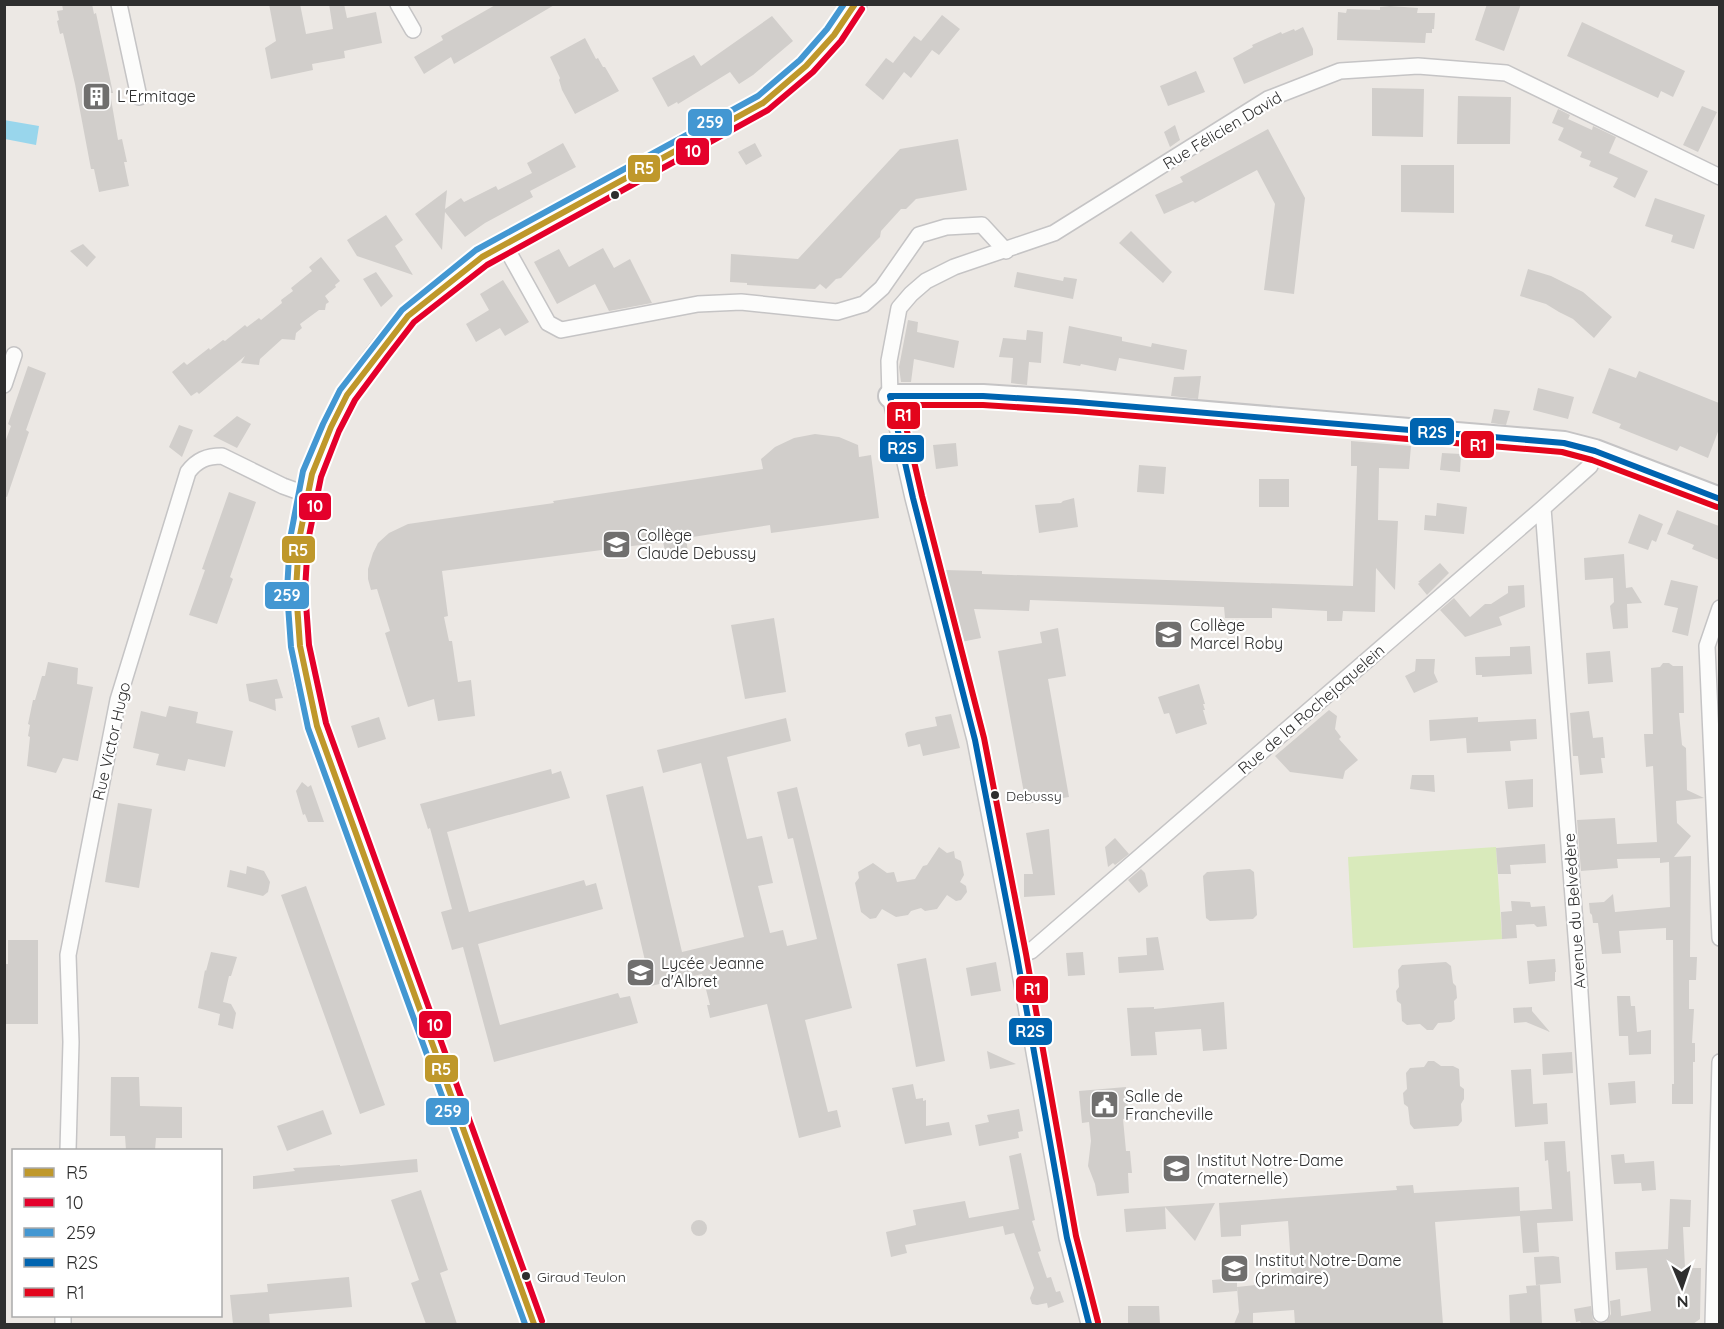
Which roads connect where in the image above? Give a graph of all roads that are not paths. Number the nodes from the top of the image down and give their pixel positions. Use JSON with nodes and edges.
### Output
{"nodes":[{"id":1,"x":118,"y":4,"type":"edge"},
{"id":2,"x":398,"y":4,"type":"edge"},
{"id":3,"x":855,"y":4,"type":"edge"},
{"id":4,"x":413,"y":30,"type":"dead end"},
{"id":5,"x":139,"y":97,"type":"dead end"},
{"id":6,"x":1719,"y":177,"type":"edge"},
{"id":7,"x":504,"y":244,"type":"junction"},
{"id":8,"x":1006,"y":251,"type":"junction"},
{"id":9,"x":14,"y":355,"type":"dead end"},
{"id":10,"x":4,"y":385,"type":"edge"},
{"id":11,"x":890,"y":396,"type":"junction"},
{"id":12,"x":1595,"y":451,"type":"junction"},
{"id":13,"x":308,"y":495,"type":"junction"},
{"id":14,"x":1719,"y":499,"type":"edge"},
{"id":15,"x":1544,"y":508,"type":"junction"},
{"id":16,"x":1719,"y":608,"type":"edge"},
{"id":17,"x":1719,"y":938,"type":"edge"},
{"id":18,"x":1017,"y":956,"type":"junction"},
{"id":19,"x":1719,"y":1062,"type":"edge"},
{"id":20,"x":68,"y":1149,"type":"edge"},
{"id":21,"x":1601,"y":1314,"type":"dead end"},
{"id":22,"x":534,"y":1324,"type":"edge"},
{"id":23,"x":1089,"y":1324,"type":"edge"},
{"id":24,"x":1713,"y":1324,"type":"edge"}],
"edges":[{"from":1,"to":5,"type":"street"},
{"from":2,"to":4,"type":"street"},
{"from":3,"to":7,"type":"main road"},
{"from":6,"to":8,"type":"street","name":"Rue Félicien David"},
{"from":7,"to":8,"type":"street"},
{"from":7,"to":13,"type":"main road"},
{"from":8,"to":11,"type":"street","name":"Rue Félicien David"},
{"from":9,"to":10,"type":"street"},
{"from":11,"to":12,"type":"main road"},
{"from":11,"to":18,"type":"street","name":"Rue Félicien David"},
{"from":12,"to":14,"type":"main road"},
{"from":12,"to":15,"type":"street","name":"Rue de la Rochejaquelein"},
{"from":13,"to":20,"type":"street","name":"Rue Victor Hugo"},
{"from":13,"to":22,"type":"main road"},
{"from":15,"to":18,"type":"street","name":"Rue de la Rochejaquelein"},
{"from":15,"to":21,"type":"street","name":"Avenue du Belvédère"},
{"from":16,"to":17,"type":"street"},
{"from":18,"to":23,"type":"street","name":"Rue Félicien David"},
{"from":19,"to":24,"type":"street"}]}
